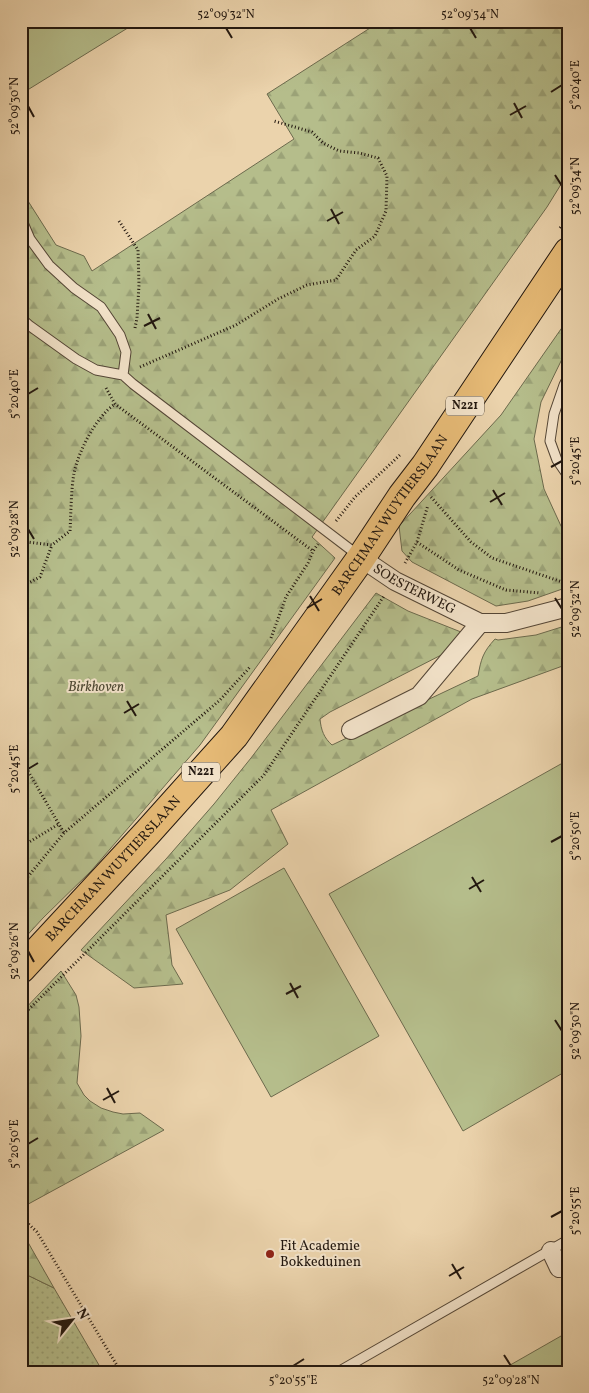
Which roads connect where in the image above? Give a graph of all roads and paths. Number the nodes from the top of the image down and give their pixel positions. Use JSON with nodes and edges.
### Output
{"nodes":[{"id":1,"x":274,"y":121,"type":"dead end"},
{"id":2,"x":21,"y":218,"type":"edge"},
{"id":3,"x":119,"y":220,"type":"dead end"},
{"id":4,"x":568,"y":252,"type":"edge"},
{"id":5,"x":21,"y":318,"type":"edge"},
{"id":6,"x":132,"y":337,"type":"dead end"},
{"id":7,"x":123,"y":375,"type":"junction"},
{"id":8,"x":568,"y":377,"type":"edge"},
{"id":9,"x":568,"y":476,"type":"edge"},
{"id":10,"x":412,"y":483,"type":"junction"},
{"id":11,"x":328,"y":533,"type":"junction"},
{"id":12,"x":21,"y":537,"type":"edge"},
{"id":13,"x":417,"y":542,"type":"dead end"},
{"id":14,"x":52,"y":545,"type":"junction"},
{"id":15,"x":361,"y":558,"type":"junction"},
{"id":16,"x":395,"y":581,"type":"junction"},
{"id":17,"x":568,"y":584,"type":"edge"},
{"id":18,"x":21,"y":587,"type":"edge"},
{"id":19,"x":541,"y":593,"type":"dead end"},
{"id":20,"x":568,"y":607,"type":"edge"},
{"id":21,"x":480,"y":623,"type":"junction"},
{"id":22,"x":268,"y":646,"type":"dead end"},
{"id":23,"x":250,"y":667,"type":"dead end"},
{"id":24,"x":351,"y":730,"type":"dead end"},
{"id":25,"x":21,"y":759,"type":"edge"},
{"id":26,"x":59,"y":824,"type":"junction"},
{"id":27,"x":64,"y":832,"type":"junction"},
{"id":28,"x":21,"y":847,"type":"edge"},
{"id":29,"x":21,"y":885,"type":"edge"},
{"id":30,"x":21,"y":969,"type":"edge"},
{"id":31,"x":21,"y":1018,"type":"edge"},
{"id":32,"x":21,"y":1217,"type":"edge"},
{"id":33,"x":568,"y":1240,"type":"edge"},
{"id":34,"x":551,"y":1251,"type":"junction"},
{"id":35,"x":559,"y":1268,"type":"dead end"},
{"id":36,"x":121,"y":1372,"type":"edge"},
{"id":37,"x":338,"y":1372,"type":"edge"}],
"edges":[{"from":1,"to":7,"type":"path"},
{"from":2,"to":7,"type":"lane"},
{"from":3,"to":6,"type":"path"},
{"from":4,"to":10,"type":"main road","name":"BARCHMAN WUYTIERSLAAN","number":"N221"},
{"from":5,"to":7,"type":"lane"},
{"from":7,"to":11,"type":"lane","name":"SOESTERWEG"},
{"from":8,"to":9,"type":"lane"},
{"from":10,"to":11,"type":"path"},
{"from":10,"to":15,"type":"main road","name":"BARCHMAN WUYTIERSLAAN","number":"N221"},
{"from":10,"to":17,"type":"path"},
{"from":11,"to":15,"type":"lane","name":"SOESTERWEG"},
{"from":12,"to":14,"type":"path"},
{"from":13,"to":19,"type":"path"},
{"from":14,"to":18,"type":"path"},
{"from":14,"to":22,"type":"path"},
{"from":15,"to":16,"type":"street","name":"SOESTERWEG"},
{"from":15,"to":30,"type":"main road","name":"BARCHMAN WUYTIERSLAAN","number":"N221"},
{"from":16,"to":21,"type":"street","name":"SOESTERWEG"},
{"from":16,"to":31,"type":"path"},
{"from":20,"to":21,"type":"street","name":"SOESTERWEG"},
{"from":21,"to":24,"type":"street"},
{"from":23,"to":27,"type":"path"},
{"from":25,"to":26,"type":"path"},
{"from":26,"to":27,"type":"path"},
{"from":26,"to":28,"type":"path"},
{"from":27,"to":29,"type":"path"},
{"from":32,"to":36,"type":"path"},
{"from":33,"to":34,"type":"lane"},
{"from":34,"to":35,"type":"street"},
{"from":34,"to":37,"type":"lane"}]}
